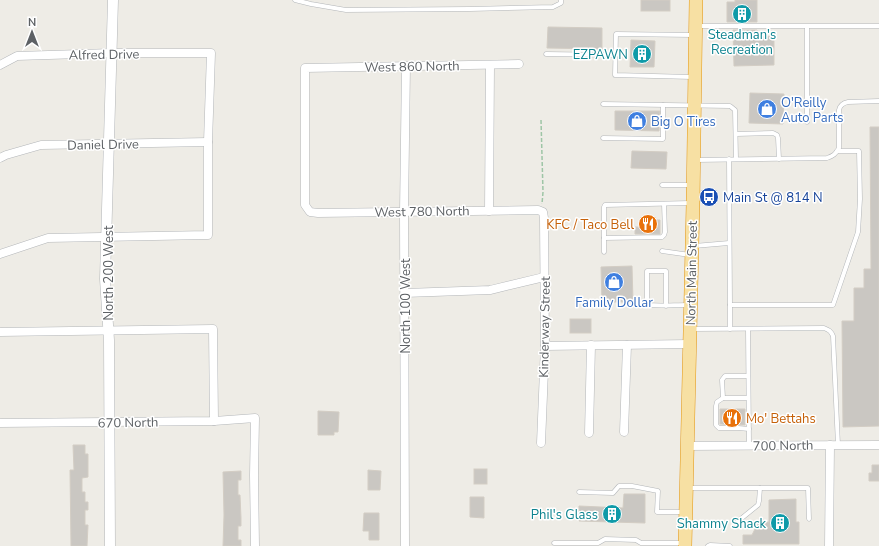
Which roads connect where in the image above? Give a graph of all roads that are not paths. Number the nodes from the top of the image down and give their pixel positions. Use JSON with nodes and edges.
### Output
{"nodes":[{"id":1,"x":113,"y":0,"type":"edge"},
{"id":2,"x":295,"y":0,"type":"edge"},
{"id":3,"x":562,"y":0,"type":"edge"},
{"id":4,"x":696,"y":0,"type":"edge"},
{"id":5,"x":879,"y":26,"type":"edge"},
{"id":6,"x":807,"y":27,"type":"junction"},
{"id":7,"x":696,"y":31,"type":"junction"},
{"id":8,"x":112,"y":53,"type":"junction"},
{"id":9,"x":546,"y":54,"type":"dead end"},
{"id":10,"x":616,"y":55,"type":"junction"},
{"id":11,"x":519,"y":64,"type":"dead end"},
{"id":12,"x":0,"y":65,"type":"edge"},
{"id":13,"x":490,"y":65,"type":"junction"},
{"id":14,"x":406,"y":66,"type":"junction"},
{"id":15,"x":695,"y":77,"type":"junction"},
{"id":16,"x":879,"y":101,"type":"edge"},
{"id":17,"x":603,"y":104,"type":"dead end"},
{"id":18,"x":663,"y":104,"type":"junction"},
{"id":19,"x":695,"y":105,"type":"junction"},
{"id":20,"x":807,"y":122,"type":"dead end"},
{"id":21,"x":736,"y":134,"type":"junction"},
{"id":22,"x":603,"y":138,"type":"dead end"},
{"id":23,"x":208,"y":142,"type":"junction"},
{"id":24,"x":110,"y":144,"type":"junction"},
{"id":25,"x":838,"y":151,"type":"junction"},
{"id":26,"x":0,"y":158,"type":"edge"},
{"id":27,"x":729,"y":159,"type":"junction"},
{"id":28,"x":736,"y":159,"type":"junction"},
{"id":29,"x":778,"y":159,"type":"junction"},
{"id":30,"x":693,"y":160,"type":"junction"},
{"id":31,"x":662,"y":185,"type":"dead end"},
{"id":32,"x":693,"y":185,"type":"junction"},
{"id":33,"x":693,"y":203,"type":"junction"},
{"id":34,"x":664,"y":204,"type":"junction"},
{"id":35,"x":306,"y":205,"type":"joint"},
{"id":36,"x":489,"y":211,"type":"junction"},
{"id":37,"x":404,"y":212,"type":"junction"},
{"id":38,"x":543,"y":212,"type":"joint"},
{"id":39,"x":107,"y":237,"type":"junction"},
{"id":40,"x":604,"y":238,"type":"junction"},
{"id":41,"x":729,"y":243,"type":"junction"},
{"id":42,"x":662,"y":251,"type":"dead end"},
{"id":43,"x":691,"y":251,"type":"junction"},
{"id":44,"x":604,"y":252,"type":"dead end"},
{"id":45,"x":0,"y":254,"type":"edge"},
{"id":46,"x":544,"y":277,"type":"junction"},
{"id":47,"x":405,"y":293,"type":"junction"},
{"id":48,"x":690,"y":304,"type":"junction"},
{"id":49,"x":730,"y":305,"type":"junction"},
{"id":50,"x":666,"y":306,"type":"junction"},
{"id":51,"x":690,"y":328,"type":"junction"},
{"id":52,"x":730,"y":328,"type":"junction"},
{"id":53,"x":748,"y":329,"type":"junction"},
{"id":54,"x":109,"y":331,"type":"junction"},
{"id":55,"x":0,"y":332,"type":"edge"},
{"id":56,"x":690,"y":344,"type":"junction"},
{"id":57,"x":591,"y":345,"type":"junction"},
{"id":58,"x":627,"y":345,"type":"junction"},
{"id":59,"x":545,"y":346,"type":"junction"},
{"id":60,"x":748,"y":376,"type":"junction"},
{"id":61,"x":723,"y":398,"type":"junction"},
{"id":62,"x":748,"y":398,"type":"junction"},
{"id":63,"x":214,"y":421,"type":"junction"},
{"id":64,"x":110,"y":422,"type":"junction"},
{"id":65,"x":0,"y":423,"type":"edge"},
{"id":66,"x":748,"y":429,"type":"junction"},
{"id":67,"x":624,"y":432,"type":"dead end"},
{"id":68,"x":589,"y":433,"type":"dead end"},
{"id":69,"x":540,"y":443,"type":"dead end"},
{"id":70,"x":834,"y":445,"type":"junction"},
{"id":71,"x":879,"y":445,"type":"edge"},
{"id":72,"x":687,"y":446,"type":"junction"},
{"id":73,"x":748,"y":446,"type":"junction"},
{"id":74,"x":686,"y":488,"type":"junction"},
{"id":75,"x":760,"y":488,"type":"junction"},
{"id":76,"x":579,"y":492,"type":"dead end"},
{"id":77,"x":686,"y":512,"type":"junction"},
{"id":78,"x":809,"y":519,"type":"dead end"},
{"id":79,"x":737,"y":522,"type":"dead end"},
{"id":80,"x":554,"y":543,"type":"dead end"},
{"id":81,"x":641,"y":544,"type":"edge"},
{"id":82,"x":685,"y":545,"type":"edge"},
{"id":83,"x":110,"y":546,"type":"edge"},
{"id":84,"x":255,"y":546,"type":"edge"},
{"id":85,"x":405,"y":546,"type":"edge"},
{"id":86,"x":708,"y":546,"type":"edge"},
{"id":87,"x":730,"y":546,"type":"edge"},
{"id":88,"x":829,"y":546,"type":"edge"}],
"edges":[{"from":1,"to":8,"type":"street","name":"North 200 West"},
{"from":2,"to":3,"type":"lane"},
{"from":4,"to":7,"type":"highway","name":"North Main Street"},
{"from":5,"to":6,"type":"lane"},
{"from":6,"to":7,"type":"lane"},
{"from":6,"to":20,"type":"lane"},
{"from":7,"to":10,"type":"lane"},
{"from":7,"to":15,"type":"highway","name":"North Main Street"},
{"from":8,"to":12,"type":"street","name":"Alfred Drive"},
{"from":8,"to":23,"type":"street","name":"Alfred Drive"},
{"from":8,"to":24,"type":"street","name":"North 200 West"},
{"from":9,"to":10,"type":"lane"},
{"from":10,"to":15,"type":"lane"},
{"from":11,"to":13,"type":"street","name":"West 860 North"},
{"from":13,"to":14,"type":"street","name":"West 860 North"},
{"from":13,"to":36,"type":"street"},
{"from":14,"to":35,"type":"street","name":"West 860 North"},
{"from":14,"to":37,"type":"street","name":"North 100 West"},
{"from":15,"to":19,"type":"highway","name":"North Main Street"},
{"from":16,"to":25,"type":"lane"},
{"from":17,"to":18,"type":"lane"},
{"from":18,"to":19,"type":"lane"},
{"from":18,"to":22,"type":"lane"},
{"from":19,"to":21,"type":"lane"},
{"from":19,"to":30,"type":"highway","name":"North Main Street"},
{"from":21,"to":28,"type":"lane"},
{"from":21,"to":29,"type":"lane"},
{"from":23,"to":24,"type":"street","name":"Daniel Drive"},
{"from":23,"to":39,"type":"street"},
{"from":24,"to":26,"type":"street","name":"Daniel Drive"},
{"from":24,"to":39,"type":"street","name":"North 200 West"},
{"from":25,"to":29,"type":"lane"},
{"from":25,"to":49,"type":"lane"},
{"from":27,"to":28,"type":"lane"},
{"from":27,"to":30,"type":"lane"},
{"from":27,"to":41,"type":"lane"},
{"from":28,"to":29,"type":"lane"},
{"from":30,"to":32,"type":"highway","name":"North Main Street"},
{"from":31,"to":32,"type":"lane"},
{"from":32,"to":33,"type":"highway","name":"North Main Street"},
{"from":33,"to":34,"type":"lane"},
{"from":33,"to":43,"type":"highway","name":"North Main Street"},
{"from":34,"to":40,"type":"lane"},
{"from":34,"to":40,"type":"lane"},
{"from":35,"to":37,"type":"street","name":"West 780 North"},
{"from":36,"to":37,"type":"street","name":"West 780 North"},
{"from":36,"to":38,"type":"street","name":"West 780 North"},
{"from":37,"to":47,"type":"street","name":"North 100 West"},
{"from":38,"to":46,"type":"street","name":"Kinderway Street"},
{"from":39,"to":45,"type":"street"},
{"from":39,"to":54,"type":"street","name":"North 200 West"},
{"from":40,"to":44,"type":"lane"},
{"from":41,"to":43,"type":"lane"},
{"from":41,"to":49,"type":"lane"},
{"from":42,"to":43,"type":"lane"},
{"from":43,"to":48,"type":"highway","name":"North Main Street"},
{"from":46,"to":47,"type":"street"},
{"from":46,"to":59,"type":"street","name":"Kinderway Street"},
{"from":47,"to":85,"type":"street","name":"North 100 West"},
{"from":48,"to":50,"type":"lane"},
{"from":48,"to":51,"type":"highway","name":"North Main Street"},
{"from":49,"to":52,"type":"lane"},
{"from":50,"to":50,"type":"lane"},
{"from":51,"to":52,"type":"lane"},
{"from":51,"to":56,"type":"highway","name":"North Main Street"},
{"from":52,"to":53,"type":"lane"},
{"from":53,"to":60,"type":"lane"},
{"from":53,"to":70,"type":"lane"},
{"from":54,"to":55,"type":"street"},
{"from":54,"to":63,"type":"street"},
{"from":54,"to":64,"type":"street","name":"North 200 West"},
{"from":56,"to":58,"type":"street"},
{"from":56,"to":72,"type":"highway","name":"North Main Street"},
{"from":57,"to":58,"type":"street"},
{"from":57,"to":59,"type":"street"},
{"from":57,"to":68,"type":"street"},
{"from":58,"to":67,"type":"street"},
{"from":59,"to":69,"type":"street","name":"Kinderway Street"},
{"from":60,"to":61,"type":"lane"},
{"from":60,"to":62,"type":"lane"},
{"from":61,"to":62,"type":"lane"},
{"from":61,"to":66,"type":"lane"},
{"from":62,"to":66,"type":"lane"},
{"from":63,"to":64,"type":"street","name":"670 North"},
{"from":63,"to":84,"type":"street","name":"670 North"},
{"from":64,"to":65,"type":"street","name":"670 North"},
{"from":64,"to":83,"type":"street","name":"North 200 West"},
{"from":66,"to":73,"type":"lane"},
{"from":70,"to":71,"type":"street","name":"700 North"},
{"from":70,"to":73,"type":"street","name":"700 North"},
{"from":70,"to":88,"type":"street"},
{"from":72,"to":73,"type":"street","name":"700 North"},
{"from":72,"to":74,"type":"highway","name":"North Main Street"},
{"from":74,"to":75,"type":"lane"},
{"from":74,"to":77,"type":"highway","name":"North Main Street"},
{"from":75,"to":78,"type":"lane"},
{"from":75,"to":79,"type":"lane"},
{"from":76,"to":77,"type":"lane"},
{"from":77,"to":82,"type":"highway","name":"North Main Street"},
{"from":80,"to":81,"type":"lane"},
{"from":81,"to":82,"type":"lane"},
{"from":86,"to":87,"type":"lane"}]}
